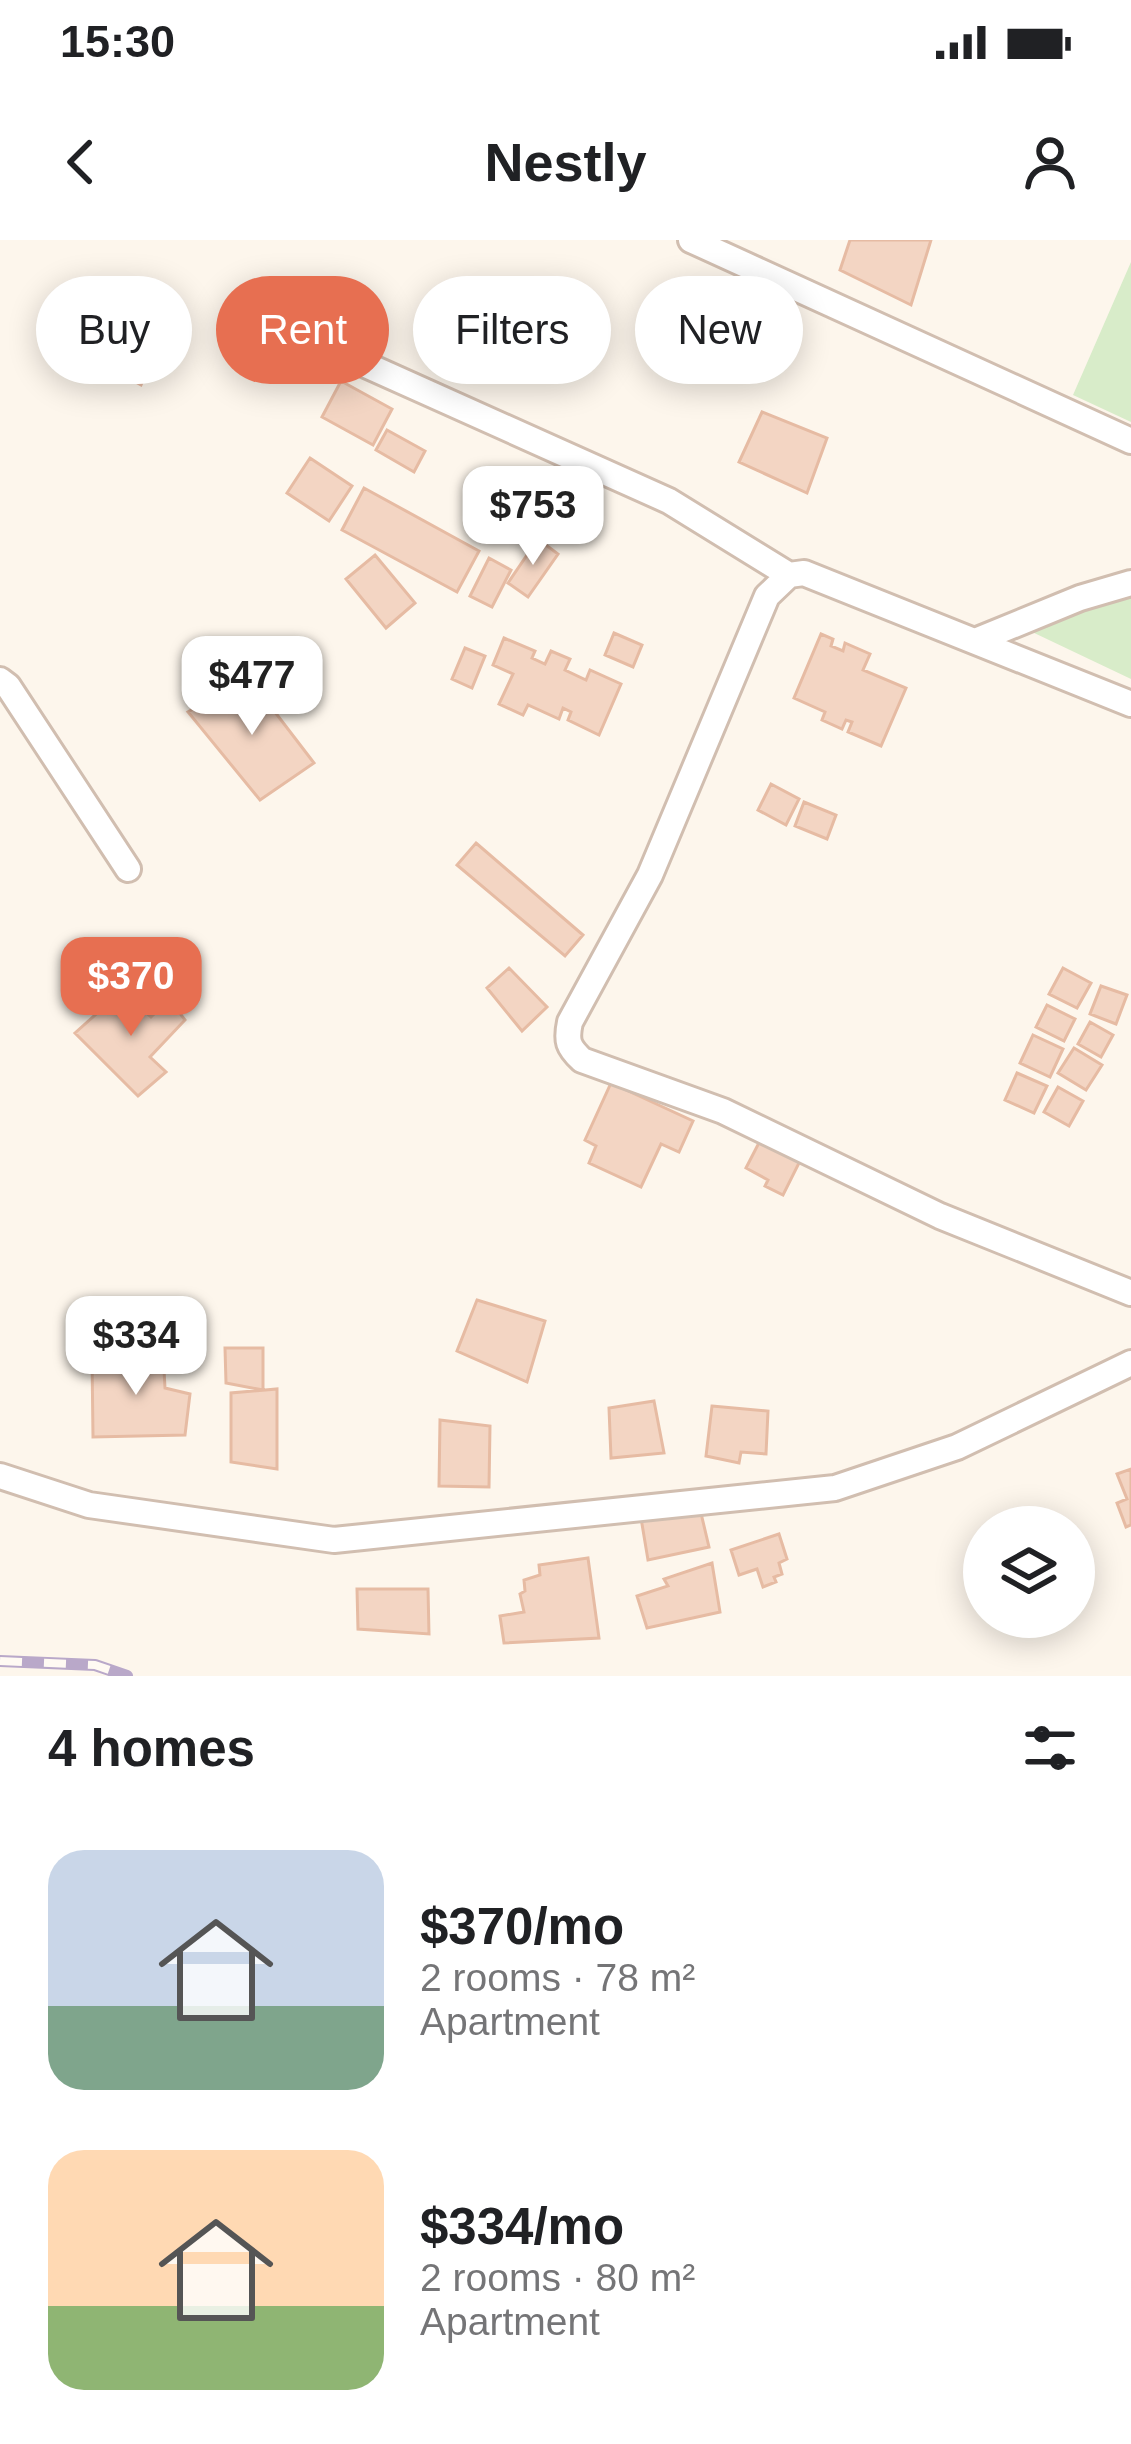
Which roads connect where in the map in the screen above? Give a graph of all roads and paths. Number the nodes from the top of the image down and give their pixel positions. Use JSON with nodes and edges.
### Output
{"nodes":[{"id":1,"x":692,"y":240,"type":"edge"},
{"id":2,"x":389,"y":374,"type":"edge"},
{"id":3,"x":1131,"y":441,"type":"edge"},
{"id":4,"x":789,"y":574,"type":"junction"},
{"id":5,"x":1131,"y":583,"type":"edge"},
{"id":6,"x":976,"y":641,"type":"junction"},
{"id":7,"x":0,"y":680,"type":"edge"},
{"id":8,"x":1131,"y":704,"type":"edge"},
{"id":9,"x":128,"y":869,"type":"dead end"},
{"id":10,"x":1131,"y":1293,"type":"edge"},
{"id":11,"x":1131,"y":1363,"type":"edge"},
{"id":12,"x":0,"y":1476,"type":"edge"}],
"edges":[{"from":1,"to":3,"type":"street"},
{"from":2,"to":4,"type":"street"},
{"from":4,"to":6,"type":"street"},
{"from":4,"to":10,"type":"street"},
{"from":5,"to":6,"type":"street"},
{"from":6,"to":8,"type":"street"},
{"from":7,"to":9,"type":"street"},
{"from":11,"to":12,"type":"street"}]}
